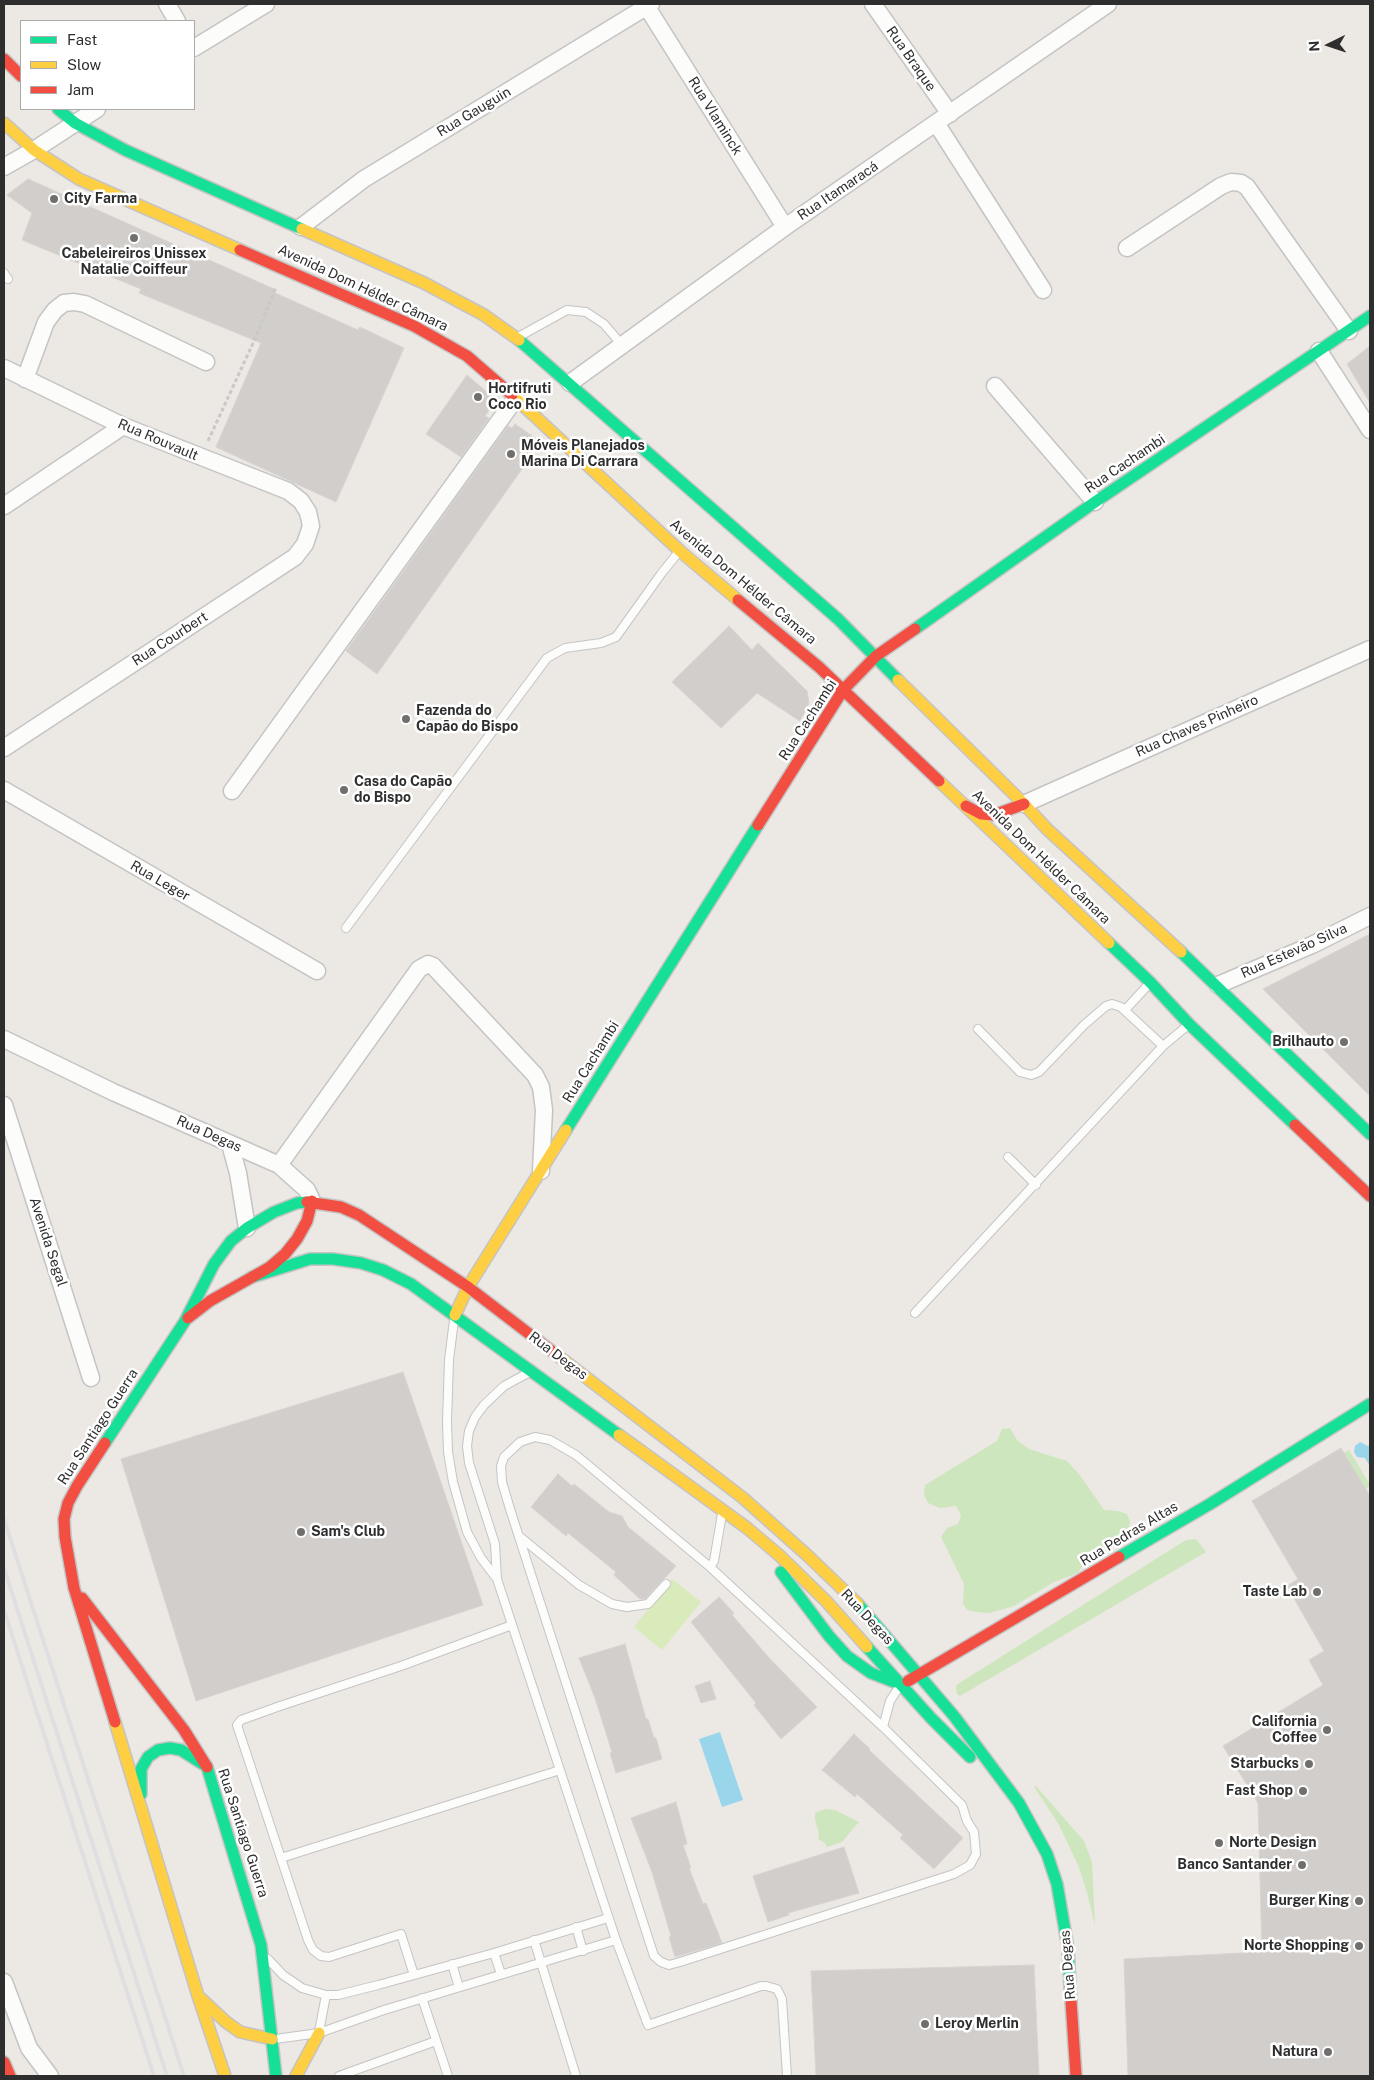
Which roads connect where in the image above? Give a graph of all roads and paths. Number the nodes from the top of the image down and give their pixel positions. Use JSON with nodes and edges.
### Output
{"nodes":[{"id":1,"x":166,"y":4,"type":"edge"},
{"id":2,"x":266,"y":4,"type":"edge"},
{"id":3,"x":873,"y":4,"type":"edge"},
{"id":4,"x":1108,"y":4,"type":"edge"},
{"id":5,"x":647,"y":5,"type":"edge"},
{"id":6,"x":176,"y":20,"type":"edge"},
{"id":7,"x":195,"y":47,"type":"edge"},
{"id":8,"x":4,"y":59,"type":"edge"},
{"id":9,"x":20,"y":75,"type":"edge"},
{"id":10,"x":59,"y":110,"type":"edge"},
{"id":11,"x":95,"y":110,"type":"edge"},
{"id":12,"x":943,"y":119,"type":"junction"},
{"id":13,"x":75,"y":122,"type":"junction"},
{"id":14,"x":4,"y":123,"type":"edge"},
{"id":15,"x":34,"y":150,"type":"junction"},
{"id":16,"x":4,"y":167,"type":"edge"},
{"id":17,"x":301,"y":227,"type":"junction"},
{"id":18,"x":785,"y":227,"type":"junction"},
{"id":19,"x":1126,"y":248,"type":"dead end"},
{"id":20,"x":284,"y":268,"type":"junction"},
{"id":21,"x":1043,"y":290,"type":"dead end"},
{"id":22,"x":1370,"y":316,"type":"edge"},
{"id":23,"x":1349,"y":331,"type":"junction"},
{"id":24,"x":517,"y":338,"type":"junction"},
{"id":25,"x":622,"y":345,"type":"junction"},
{"id":26,"x":1319,"y":351,"type":"junction"},
{"id":27,"x":206,"y":362,"type":"dead end"},
{"id":28,"x":4,"y":368,"type":"edge"},
{"id":29,"x":25,"y":378,"type":"junction"},
{"id":30,"x":570,"y":383,"type":"junction"},
{"id":31,"x":995,"y":386,"type":"dead end"},
{"id":32,"x":516,"y":398,"type":"junction"},
{"id":33,"x":123,"y":426,"type":"junction"},
{"id":34,"x":1370,"y":430,"type":"edge"},
{"id":35,"x":201,"y":458,"type":"junction"},
{"id":36,"x":1096,"y":502,"type":"junction"},
{"id":37,"x":4,"y":506,"type":"edge"},
{"id":38,"x":308,"y":512,"type":"joint"},
{"id":39,"x":680,"y":551,"type":"junction"},
{"id":40,"x":1370,"y":649,"type":"edge"},
{"id":41,"x":876,"y":656,"type":"junction"},
{"id":42,"x":843,"y":690,"type":"junction"},
{"id":43,"x":4,"y":748,"type":"edge"},
{"id":44,"x":4,"y":790,"type":"edge"},
{"id":45,"x":232,"y":791,"type":"dead end"},
{"id":46,"x":1024,"y":804,"type":"junction"},
{"id":47,"x":966,"y":806,"type":"junction"},
{"id":48,"x":1370,"y":916,"type":"edge"},
{"id":49,"x":346,"y":928,"type":"dead end"},
{"id":50,"x":317,"y":971,"type":"dead end"},
{"id":51,"x":1150,"y":982,"type":"junction"},
{"id":52,"x":1218,"y":985,"type":"junction"},
{"id":53,"x":1124,"y":1010,"type":"junction"},
{"id":54,"x":1189,"y":1024,"type":"junction"},
{"id":55,"x":978,"y":1029,"type":"dead end"},
{"id":56,"x":4,"y":1039,"type":"edge"},
{"id":57,"x":1163,"y":1046,"type":"junction"},
{"id":58,"x":4,"y":1105,"type":"edge"},
{"id":59,"x":1370,"y":1134,"type":"edge"},
{"id":60,"x":230,"y":1144,"type":"junction"},
{"id":61,"x":1008,"y":1157,"type":"dead end"},
{"id":62,"x":279,"y":1165,"type":"junction"},
{"id":63,"x":541,"y":1171,"type":"junction"},
{"id":64,"x":1036,"y":1185,"type":"junction"},
{"id":65,"x":1370,"y":1196,"type":"edge"},
{"id":66,"x":312,"y":1201,"type":"junction"},
{"id":67,"x":247,"y":1228,"type":"junction"},
{"id":68,"x":252,"y":1277,"type":"junction"},
{"id":69,"x":468,"y":1288,"type":"junction"},
{"id":70,"x":915,"y":1313,"type":"dead end"},
{"id":71,"x":455,"y":1314,"type":"junction"},
{"id":72,"x":185,"y":1321,"type":"junction"},
{"id":73,"x":532,"y":1371,"type":"junction"},
{"id":74,"x":92,"y":1378,"type":"dead end"},
{"id":75,"x":1370,"y":1404,"type":"edge"},
{"id":76,"x":722,"y":1511,"type":"junction"},
{"id":77,"x":747,"y":1528,"type":"junction"},
{"id":78,"x":518,"y":1536,"type":"junction"},
{"id":79,"x":710,"y":1567,"type":"junction"},
{"id":80,"x":497,"y":1579,"type":"junction"},
{"id":81,"x":666,"y":1584,"type":"dead end"},
{"id":82,"x":74,"y":1588,"type":"junction"},
{"id":83,"x":512,"y":1625,"type":"junction"},
{"id":84,"x":920,"y":1675,"type":"junction"},
{"id":85,"x":900,"y":1685,"type":"junction"},
{"id":86,"x":883,"y":1727,"type":"junction"},
{"id":87,"x":206,"y":1766,"type":"junction"},
{"id":88,"x":560,"y":1770,"type":"junction"},
{"id":89,"x":1019,"y":1803,"type":"junction"},
{"id":90,"x":140,"y":1805,"type":"junction"},
{"id":91,"x":281,"y":1858,"type":"junction"},
{"id":92,"x":608,"y":1918,"type":"junction"},
{"id":93,"x":576,"y":1927,"type":"junction"},
{"id":94,"x":534,"y":1940,"type":"junction"},
{"id":95,"x":616,"y":1940,"type":"junction"},
{"id":96,"x":261,"y":1945,"type":"junction"},
{"id":97,"x":583,"y":1951,"type":"junction"},
{"id":98,"x":494,"y":1953,"type":"junction"},
{"id":99,"x":541,"y":1963,"type":"junction"},
{"id":100,"x":452,"y":1964,"type":"junction"},
{"id":101,"x":501,"y":1974,"type":"junction"},
{"id":102,"x":414,"y":1975,"type":"junction"},
{"id":103,"x":4,"y":1982,"type":"edge"},
{"id":104,"x":459,"y":1987,"type":"junction"},
{"id":105,"x":326,"y":1995,"type":"junction"},
{"id":106,"x":198,"y":1996,"type":"junction"},
{"id":107,"x":422,"y":1998,"type":"junction"},
{"id":108,"x":319,"y":2033,"type":"junction"},
{"id":109,"x":272,"y":2040,"type":"junction"},
{"id":110,"x":436,"y":2041,"type":"junction"},
{"id":111,"x":4,"y":2062,"type":"edge"},
{"id":112,"x":10,"y":2076,"type":"edge"},
{"id":113,"x":50,"y":2076,"type":"edge"},
{"id":114,"x":225,"y":2076,"type":"edge"},
{"id":115,"x":276,"y":2076,"type":"edge"},
{"id":116,"x":296,"y":2076,"type":"edge"},
{"id":117,"x":339,"y":2076,"type":"edge"},
{"id":118,"x":448,"y":2076,"type":"edge"},
{"id":119,"x":576,"y":2076,"type":"edge"},
{"id":120,"x":787,"y":2076,"type":"edge"},
{"id":121,"x":1076,"y":2076,"type":"edge"}],
"edges":[{"from":1,"to":6,"type":"street"},
{"from":2,"to":7,"type":"street"},
{"from":3,"to":12,"type":"street","name":"Rua Braque"},
{"from":4,"to":12,"type":"street","name":"Rua Itamaracá"},
{"from":5,"to":17,"type":"street","name":"Rua Gauguin"},
{"from":5,"to":18,"type":"street","name":"Rua Vlaminck"},
{"from":8,"to":9,"type":"main road"},
{"from":10,"to":13,"type":"main road","name":"Avenida Dom Hélder Câmara"},
{"from":11,"to":13,"type":"street"},
{"from":12,"to":18,"type":"street","name":"Rua Itamaracá"},
{"from":12,"to":21,"type":"street","name":"Rua Braque"},
{"from":13,"to":15,"type":"street"},
{"from":13,"to":17,"type":"main road","name":"Avenida Dom Hélder Câmara"},
{"from":14,"to":15,"type":"main road","name":"Avenida Dom Hélder Câmara"},
{"from":15,"to":16,"type":"street"},
{"from":15,"to":20,"type":"main road","name":"Avenida Dom Hélder Câmara"},
{"from":17,"to":24,"type":"main road","name":"Avenida Dom Hélder Câmara"},
{"from":18,"to":25,"type":"street","name":"Rua Itamaracá"},
{"from":19,"to":23,"type":"street"},
{"from":20,"to":32,"type":"main road","name":"Avenida Dom Hélder Câmara"},
{"from":20,"to":35,"type":"path"},
{"from":22,"to":23,"type":"main road","name":"Rua Cachambi"},
{"from":23,"to":26,"type":"main road","name":"Rua Cachambi"},
{"from":24,"to":25,"type":"lane"},
{"from":24,"to":30,"type":"main road","name":"Avenida Dom Hélder Câmara"},
{"from":25,"to":30,"type":"street","name":"Rua Itamaracá"},
{"from":26,"to":34,"type":"street"},
{"from":26,"to":36,"type":"main road","name":"Rua Cachambi"},
{"from":27,"to":29,"type":"street"},
{"from":28,"to":29,"type":"street","name":"Rua Rouvault"},
{"from":29,"to":33,"type":"street","name":"Rua Rouvault"},
{"from":30,"to":41,"type":"main road","name":"Avenida Dom Hélder Câmara"},
{"from":31,"to":36,"type":"street"},
{"from":32,"to":39,"type":"main road","name":"Avenida Dom Hélder Câmara"},
{"from":32,"to":45,"type":"street"},
{"from":33,"to":35,"type":"street","name":"Rua Rouvault"},
{"from":33,"to":37,"type":"street"},
{"from":35,"to":38,"type":"street","name":"Rua Rouvault"},
{"from":36,"to":41,"type":"main road","name":"Rua Cachambi"},
{"from":38,"to":43,"type":"street","name":"Rua Courbert"},
{"from":39,"to":42,"type":"main road","name":"Avenida Dom Hélder Câmara"},
{"from":39,"to":49,"type":"lane"},
{"from":40,"to":46,"type":"street","name":"Rua Chaves Pinheiro"},
{"from":41,"to":42,"type":"main road","name":"Rua Cachambi"},
{"from":41,"to":46,"type":"main road","name":"Avenida Dom Hélder Câmara"},
{"from":42,"to":47,"type":"main road","name":"Avenida Dom Hélder Câmara"},
{"from":42,"to":63,"type":"main road","name":"Rua Cachambi"},
{"from":44,"to":50,"type":"street","name":"Rua Leger"},
{"from":46,"to":47,"type":"main road"},
{"from":46,"to":52,"type":"main road","name":"Avenida Dom Hélder Câmara"},
{"from":47,"to":51,"type":"main road","name":"Avenida Dom Hélder Câmara"},
{"from":48,"to":52,"type":"street","name":"Rua Estevão Silva"},
{"from":51,"to":53,"type":"lane"},
{"from":51,"to":54,"type":"main road","name":"Avenida Dom Hélder Câmara"},
{"from":52,"to":59,"type":"main road","name":"Avenida Dom Hélder Câmara"},
{"from":53,"to":55,"type":"lane"},
{"from":53,"to":57,"type":"lane"},
{"from":54,"to":57,"type":"lane"},
{"from":54,"to":65,"type":"main road","name":"Avenida Dom Hélder Câmara"},
{"from":56,"to":60,"type":"street","name":"Rua Degas"},
{"from":57,"to":64,"type":"lane"},
{"from":58,"to":74,"type":"street","name":"Avenida Segal"},
{"from":60,"to":62,"type":"street","name":"Rua Degas"},
{"from":60,"to":67,"type":"street"},
{"from":61,"to":64,"type":"lane"},
{"from":62,"to":63,"type":"street"},
{"from":62,"to":66,"type":"street","name":"Rua Degas"},
{"from":63,"to":69,"type":"main road","name":"Rua Cachambi"},
{"from":64,"to":70,"type":"lane"},
{"from":66,"to":67,"type":"main road","name":"Rua Santiago Guerra"},
{"from":66,"to":68,"type":"main road"},
{"from":66,"to":69,"type":"main road","name":"Rua Degas"},
{"from":67,"to":72,"type":"main road","name":"Rua Santiago Guerra"},
{"from":68,"to":71,"type":"main road","name":"Rua Degas"},
{"from":68,"to":72,"type":"main road","name":"Rua Santiago Guerra"},
{"from":69,"to":71,"type":"main road","name":"Rua Cachambi"},
{"from":69,"to":84,"type":"main road","name":"Rua Degas"},
{"from":71,"to":73,"type":"main road","name":"Rua Degas"},
{"from":71,"to":80,"type":"lane"},
{"from":72,"to":82,"type":"main road","name":"Rua Santiago Guerra"},
{"from":73,"to":76,"type":"main road","name":"Rua Degas"},
{"from":73,"to":80,"type":"lane"},
{"from":75,"to":84,"type":"main road","name":"Rua Pedras Altas"},
{"from":76,"to":77,"type":"main road","name":"Rua Degas"},
{"from":76,"to":79,"type":"lane"},
{"from":77,"to":85,"type":"main road","name":"Rua Degas"},
{"from":77,"to":85,"type":"main road"},
{"from":78,"to":79,"type":"lane"},
{"from":78,"to":81,"type":"lane"},
{"from":78,"to":86,"type":"lane"},
{"from":79,"to":86,"type":"lane"},
{"from":80,"to":83,"type":"lane"},
{"from":82,"to":87,"type":"main road","name":"Rua Santiago Guerra"},
{"from":82,"to":90,"type":"main road","name":"Rua Santiago Guerra"},
{"from":83,"to":88,"type":"lane"},
{"from":83,"to":91,"type":"lane"},
{"from":84,"to":85,"type":"main road","name":"Rua Pedras Altas"},
{"from":84,"to":89,"type":"main road","name":"Rua Degas"},
{"from":85,"to":86,"type":"lane"},
{"from":85,"to":89,"type":"main road","name":"Rua Degas"},
{"from":87,"to":90,"type":"main road"},
{"from":87,"to":96,"type":"main road","name":"Rua Santiago Guerra"},
{"from":88,"to":91,"type":"lane"},
{"from":88,"to":92,"type":"lane"},
{"from":89,"to":121,"type":"main road","name":"Rua Degas"},
{"from":90,"to":106,"type":"main road","name":"Rua Santiago Guerra"},
{"from":91,"to":102,"type":"lane"},
{"from":92,"to":93,"type":"lane"},
{"from":92,"to":95,"type":"lane"},
{"from":93,"to":94,"type":"lane"},
{"from":93,"to":97,"type":"lane"},
{"from":94,"to":98,"type":"lane"},
{"from":94,"to":99,"type":"lane"},
{"from":95,"to":97,"type":"lane"},
{"from":95,"to":120,"type":"lane"},
{"from":96,"to":105,"type":"lane"},
{"from":96,"to":109,"type":"main road","name":"Rua Santiago Guerra"},
{"from":97,"to":99,"type":"lane"},
{"from":98,"to":100,"type":"lane"},
{"from":98,"to":101,"type":"lane"},
{"from":99,"to":101,"type":"lane"},
{"from":99,"to":119,"type":"lane"},
{"from":100,"to":102,"type":"lane"},
{"from":100,"to":104,"type":"lane"},
{"from":101,"to":104,"type":"lane"},
{"from":102,"to":105,"type":"lane"},
{"from":103,"to":113,"type":"street"},
{"from":104,"to":107,"type":"lane"},
{"from":105,"to":108,"type":"lane"},
{"from":106,"to":109,"type":"main road"},
{"from":106,"to":114,"type":"main road","name":"Rua Santiago Guerra"},
{"from":107,"to":108,"type":"lane"},
{"from":107,"to":110,"type":"lane"},
{"from":108,"to":109,"type":"lane"},
{"from":108,"to":116,"type":"main road"},
{"from":109,"to":115,"type":"main road","name":"Rua Santiago Guerra"},
{"from":110,"to":117,"type":"lane"},
{"from":110,"to":118,"type":"lane"},
{"from":111,"to":112,"type":"main road"}]}
